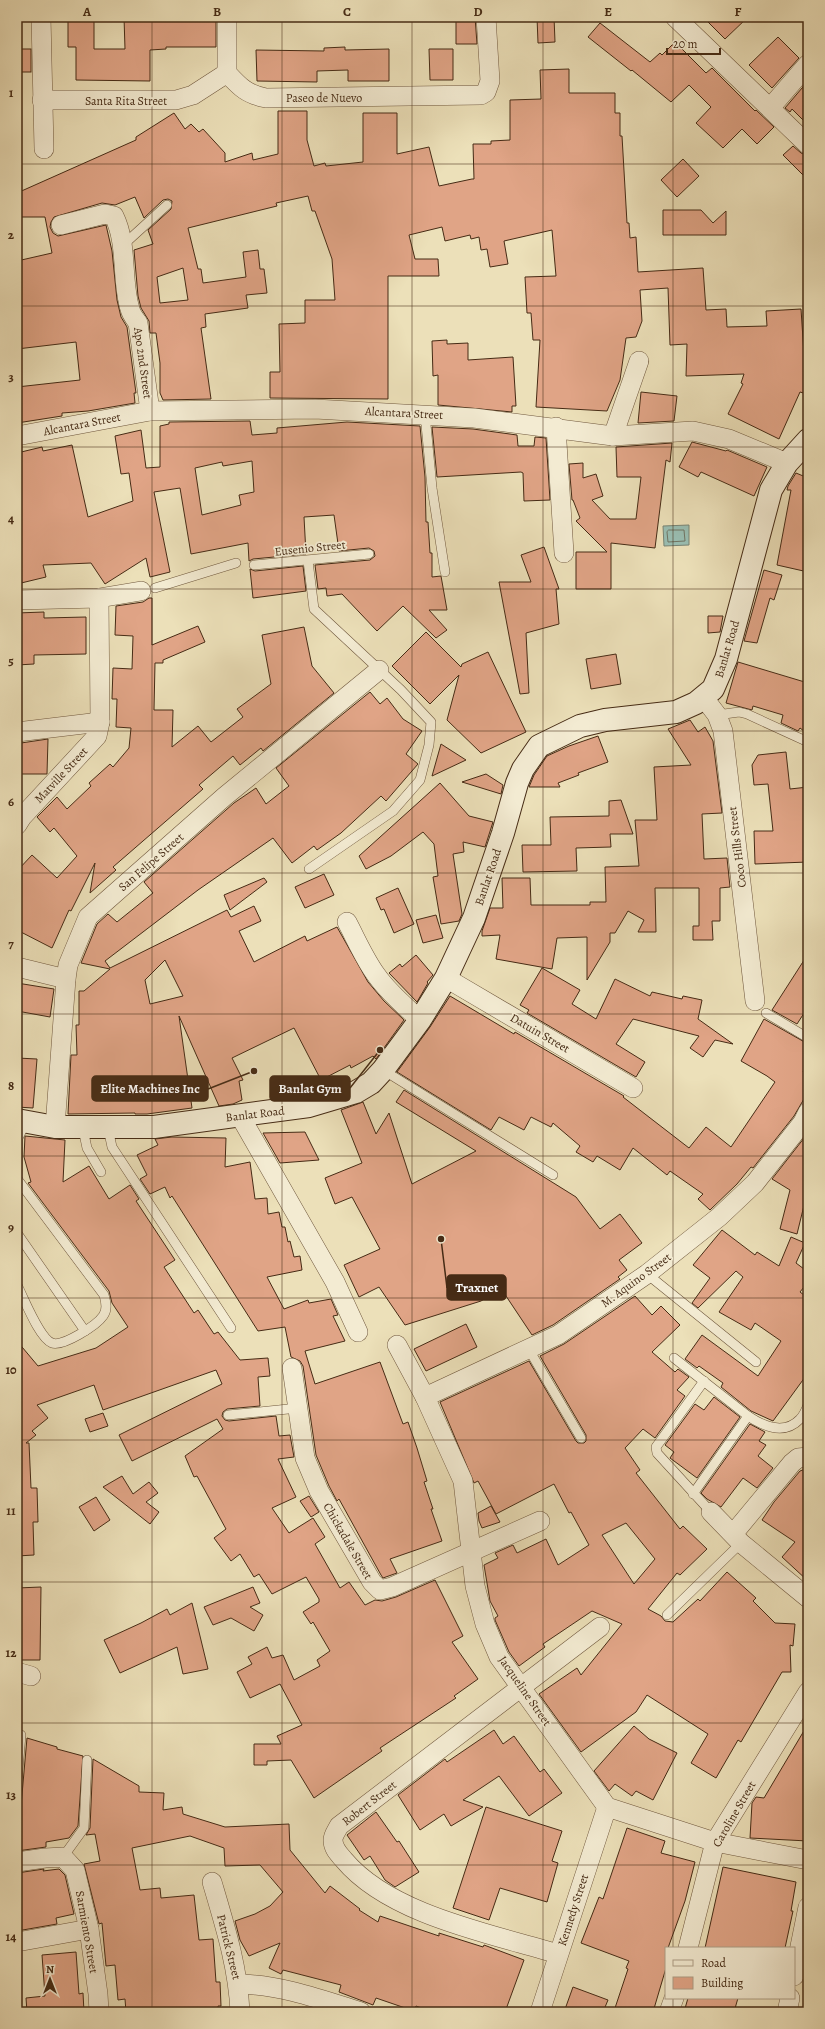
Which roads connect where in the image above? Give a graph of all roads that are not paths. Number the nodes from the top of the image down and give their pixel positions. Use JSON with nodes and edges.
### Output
{"nodes":[{"id":1,"x":41,"y":17,"type":"edge"},
{"id":2,"x":227,"y":17,"type":"edge"},
{"id":3,"x":486,"y":17,"type":"edge"},
{"id":4,"x":675,"y":17,"type":"edge"},
{"id":5,"x":808,"y":64,"type":"edge"},
{"id":6,"x":227,"y":73,"type":"junction"},
{"id":7,"x":42,"y":100,"type":"junction"},
{"id":8,"x":770,"y":108,"type":"junction"},
{"id":9,"x":808,"y":145,"type":"edge"},
{"id":10,"x":44,"y":149,"type":"dead end"},
{"id":11,"x":167,"y":205,"type":"dead end"},
{"id":12,"x":61,"y":225,"type":"dead end"},
{"id":13,"x":122,"y":246,"type":"junction"},
{"id":14,"x":639,"y":361,"type":"dead end"},
{"id":15,"x":150,"y":411,"type":"junction"},
{"id":16,"x":425,"y":414,"type":"junction"},
{"id":17,"x":556,"y":427,"type":"junction"},
{"id":18,"x":17,"y":436,"type":"edge"},
{"id":19,"x":613,"y":436,"type":"junction"},
{"id":20,"x":808,"y":440,"type":"edge"},
{"id":21,"x":787,"y":463,"type":"junction"},
{"id":22,"x":564,"y":553,"type":"dead end"},
{"id":23,"x":369,"y":554,"type":"dead end"},
{"id":24,"x":308,"y":560,"type":"junction"},
{"id":25,"x":236,"y":563,"type":"dead end"},
{"id":26,"x":254,"y":565,"type":"dead end"},
{"id":27,"x":445,"y":572,"type":"dead end"},
{"id":28,"x":148,"y":589,"type":"joint"},
{"id":29,"x":98,"y":598,"type":"junction"},
{"id":30,"x":17,"y":600,"type":"edge"},
{"id":31,"x":379,"y":670,"type":"junction"},
{"id":32,"x":704,"y":698,"type":"junction"},
{"id":33,"x":717,"y":715,"type":"junction"},
{"id":34,"x":100,"y":722,"type":"junction"},
{"id":35,"x":17,"y":732,"type":"edge"},
{"id":36,"x":808,"y":742,"type":"edge"},
{"id":37,"x":17,"y":825,"type":"edge"},
{"id":38,"x":309,"y":869,"type":"dead end"},
{"id":39,"x":348,"y":922,"type":"dead end"},
{"id":40,"x":17,"y":967,"type":"edge"},
{"id":41,"x":446,"y":978,"type":"junction"},
{"id":42,"x":66,"y":979,"type":"junction"},
{"id":43,"x":761,"y":1007,"type":"joint"},
{"id":44,"x":420,"y":1020,"type":"junction"},
{"id":45,"x":808,"y":1038,"type":"edge"},
{"id":46,"x":383,"y":1070,"type":"junction"},
{"id":47,"x":633,"y":1088,"type":"dead end"},
{"id":48,"x":808,"y":1112,"type":"edge"},
{"id":49,"x":240,"y":1116,"type":"junction"},
{"id":50,"x":21,"y":1121,"type":"edge"},
{"id":51,"x":54,"y":1127,"type":"junction"},
{"id":52,"x":108,"y":1128,"type":"junction"},
{"id":53,"x":83,"y":1129,"type":"junction"},
{"id":54,"x":101,"y":1172,"type":"dead end"},
{"id":55,"x":553,"y":1175,"type":"dead end"},
{"id":56,"x":17,"y":1183,"type":"edge"},
{"id":57,"x":17,"y":1234,"type":"edge"},
{"id":58,"x":647,"y":1274,"type":"junction"},
{"id":59,"x":17,"y":1285,"type":"edge"},
{"id":60,"x":231,"y":1328,"type":"dead end"},
{"id":61,"x":85,"y":1331,"type":"junction"},
{"id":62,"x":358,"y":1332,"type":"dead end"},
{"id":63,"x":397,"y":1345,"type":"dead end"},
{"id":64,"x":528,"y":1348,"type":"junction"},
{"id":65,"x":674,"y":1358,"type":"dead end"},
{"id":66,"x":756,"y":1362,"type":"dead end"},
{"id":67,"x":292,"y":1368,"type":"dead end"},
{"id":68,"x":704,"y":1381,"type":"junction"},
{"id":69,"x":425,"y":1397,"type":"junction"},
{"id":70,"x":808,"y":1405,"type":"edge"},
{"id":71,"x":298,"y":1408,"type":"junction"},
{"id":72,"x":228,"y":1415,"type":"dead end"},
{"id":73,"x":748,"y":1416,"type":"junction"},
{"id":74,"x":581,"y":1438,"type":"dead end"},
{"id":75,"x":808,"y":1457,"type":"edge"},
{"id":76,"x":693,"y":1494,"type":"junction"},
{"id":77,"x":711,"y":1512,"type":"joint"},
{"id":78,"x":540,"y":1521,"type":"dead end"},
{"id":79,"x":737,"y":1539,"type":"junction"},
{"id":80,"x":470,"y":1552,"type":"junction"},
{"id":81,"x":808,"y":1598,"type":"edge"},
{"id":82,"x":667,"y":1615,"type":"dead end"},
{"id":83,"x":600,"y":1627,"type":"dead end"},
{"id":84,"x":521,"y":1687,"type":"junction"},
{"id":85,"x":808,"y":1692,"type":"edge"},
{"id":86,"x":21,"y":1735,"type":"dead end"},
{"id":87,"x":88,"y":1760,"type":"dead end"},
{"id":88,"x":17,"y":1782,"type":"edge"},
{"id":89,"x":607,"y":1807,"type":"junction"},
{"id":90,"x":715,"y":1842,"type":"junction"},
{"id":91,"x":63,"y":1857,"type":"junction"},
{"id":92,"x":808,"y":1860,"type":"edge"},
{"id":93,"x":17,"y":1862,"type":"edge"},
{"id":94,"x":212,"y":1882,"type":"dead end"},
{"id":95,"x":808,"y":1907,"type":"edge"},
{"id":96,"x":89,"y":1929,"type":"junction"},
{"id":97,"x":17,"y":1942,"type":"edge"},
{"id":98,"x":688,"y":1947,"type":"edge"},
{"id":99,"x":558,"y":1954,"type":"junction"},
{"id":100,"x":795,"y":1971,"type":"edge"},
{"id":101,"x":239,"y":1984,"type":"junction"},
{"id":102,"x":674,"y":1999,"type":"edge"},
{"id":103,"x":790,"y":1999,"type":"edge"},
{"id":104,"x":98,"y":2012,"type":"edge"},
{"id":105,"x":240,"y":2012,"type":"edge"},
{"id":106,"x":361,"y":2012,"type":"edge"},
{"id":107,"x":540,"y":2012,"type":"edge"},
{"id":108,"x":669,"y":2012,"type":"edge"},
{"id":109,"x":787,"y":2012,"type":"edge"}],
"edges":[{"from":1,"to":7,"type":"street"},
{"from":2,"to":6,"type":"street"},
{"from":3,"to":6,"type":"street","name":"Paseo de Nuevo"},
{"from":4,"to":8,"type":"street"},
{"from":5,"to":8,"type":"street"},
{"from":6,"to":7,"type":"street","name":"Santa Rita Street"},
{"from":7,"to":10,"type":"street"},
{"from":8,"to":9,"type":"street"},
{"from":11,"to":13,"type":"lane"},
{"from":12,"to":13,"type":"street","name":"Apo 2nd Street"},
{"from":13,"to":15,"type":"street","name":"Apo 2nd Street"},
{"from":14,"to":19,"type":"street"},
{"from":15,"to":16,"type":"street","name":"Alcantara Street"},
{"from":15,"to":18,"type":"street","name":"Alcantara Street"},
{"from":16,"to":17,"type":"street","name":"Alcantara Street"},
{"from":16,"to":27,"type":"lane"},
{"from":17,"to":19,"type":"street","name":"Alcantara Street"},
{"from":17,"to":22,"type":"street"},
{"from":19,"to":21,"type":"street","name":"Alcantara Street"},
{"from":20,"to":21,"type":"street","name":"Banlat Road"},
{"from":21,"to":32,"type":"street","name":"Banlat Road"},
{"from":23,"to":24,"type":"lane","name":"Eusenio Street"},
{"from":24,"to":26,"type":"lane","name":"Eusenio Street"},
{"from":24,"to":31,"type":"lane"},
{"from":25,"to":28,"type":"lane"},
{"from":28,"to":29,"type":"street"},
{"from":29,"to":30,"type":"street"},
{"from":29,"to":34,"type":"street","name":"Matville Street"},
{"from":31,"to":38,"type":"lane"},
{"from":31,"to":42,"type":"street","name":"San Felipe Street"},
{"from":32,"to":33,"type":"street","name":"Coco Hills Street"},
{"from":32,"to":41,"type":"street","name":"Banlat Road"},
{"from":33,"to":36,"type":"lane"},
{"from":33,"to":43,"type":"street","name":"Coco Hills Street"},
{"from":34,"to":35,"type":"street"},
{"from":34,"to":37,"type":"street","name":"Matville Street"},
{"from":39,"to":44,"type":"street"},
{"from":40,"to":42,"type":"street"},
{"from":41,"to":44,"type":"street","name":"Banlat Road"},
{"from":41,"to":47,"type":"street","name":"Datuin Street"},
{"from":42,"to":51,"type":"street","name":"San Felipe Street"},
{"from":43,"to":45,"type":"lane"},
{"from":44,"to":46,"type":"street","name":"Banlat Road"},
{"from":46,"to":49,"type":"street","name":"Banlat Road"},
{"from":46,"to":55,"type":"lane"},
{"from":48,"to":58,"type":"street","name":"M. Aquino Street"},
{"from":49,"to":52,"type":"street","name":"Banlat Road"},
{"from":49,"to":62,"type":"street"},
{"from":50,"to":51,"type":"street","name":"Banlat Road"},
{"from":50,"to":56,"type":"lane"},
{"from":51,"to":53,"type":"street","name":"Banlat Road"},
{"from":52,"to":53,"type":"street","name":"Banlat Road"},
{"from":52,"to":60,"type":"lane"},
{"from":53,"to":54,"type":"lane"},
{"from":56,"to":61,"type":"lane"},
{"from":57,"to":61,"type":"lane"},
{"from":58,"to":64,"type":"street","name":"M. Aquino Street"},
{"from":58,"to":66,"type":"lane"},
{"from":59,"to":61,"type":"lane"},
{"from":63,"to":69,"type":"street","name":"Jacqueline Street"},
{"from":64,"to":69,"type":"street","name":"M. Aquino Street"},
{"from":64,"to":74,"type":"lane"},
{"from":65,"to":68,"type":"lane"},
{"from":67,"to":71,"type":"street","name":"Chickadale Street"},
{"from":68,"to":73,"type":"lane"},
{"from":68,"to":76,"type":"lane"},
{"from":69,"to":80,"type":"street","name":"Jacqueline Street"},
{"from":70,"to":73,"type":"lane"},
{"from":71,"to":72,"type":"lane"},
{"from":71,"to":80,"type":"street","name":"Chickadale Street"},
{"from":73,"to":76,"type":"lane"},
{"from":75,"to":79,"type":"street"},
{"from":76,"to":77,"type":"lane"},
{"from":77,"to":79,"type":"street"},
{"from":78,"to":80,"type":"street","name":"Chickadale Street"},
{"from":79,"to":81,"type":"street"},
{"from":79,"to":82,"type":"lane"},
{"from":80,"to":84,"type":"street","name":"Jacqueline Street"},
{"from":83,"to":84,"type":"street","name":"Robert Street"},
{"from":84,"to":89,"type":"street","name":"Jacqueline Street"},
{"from":84,"to":99,"type":"street","name":"Robert Street"},
{"from":85,"to":90,"type":"street","name":"Caroline Street"},
{"from":86,"to":88,"type":"lane"},
{"from":87,"to":91,"type":"lane"},
{"from":89,"to":90,"type":"street"},
{"from":89,"to":99,"type":"street","name":"Kennedy Street"},
{"from":90,"to":92,"type":"street"},
{"from":90,"to":98,"type":"street","name":"Caroline Street"},
{"from":91,"to":93,"type":"street"},
{"from":91,"to":96,"type":"street","name":"Sarmiento Street"},
{"from":94,"to":101,"type":"street","name":"Patrick Street"},
{"from":95,"to":100,"type":"street"},
{"from":96,"to":97,"type":"street"},
{"from":96,"to":104,"type":"street","name":"Sarmiento Street"},
{"from":99,"to":107,"type":"street","name":"Kennedy Street"},
{"from":101,"to":105,"type":"street","name":"Patrick Street"},
{"from":101,"to":106,"type":"street"},
{"from":102,"to":108,"type":"street"},
{"from":103,"to":109,"type":"street"}]}
